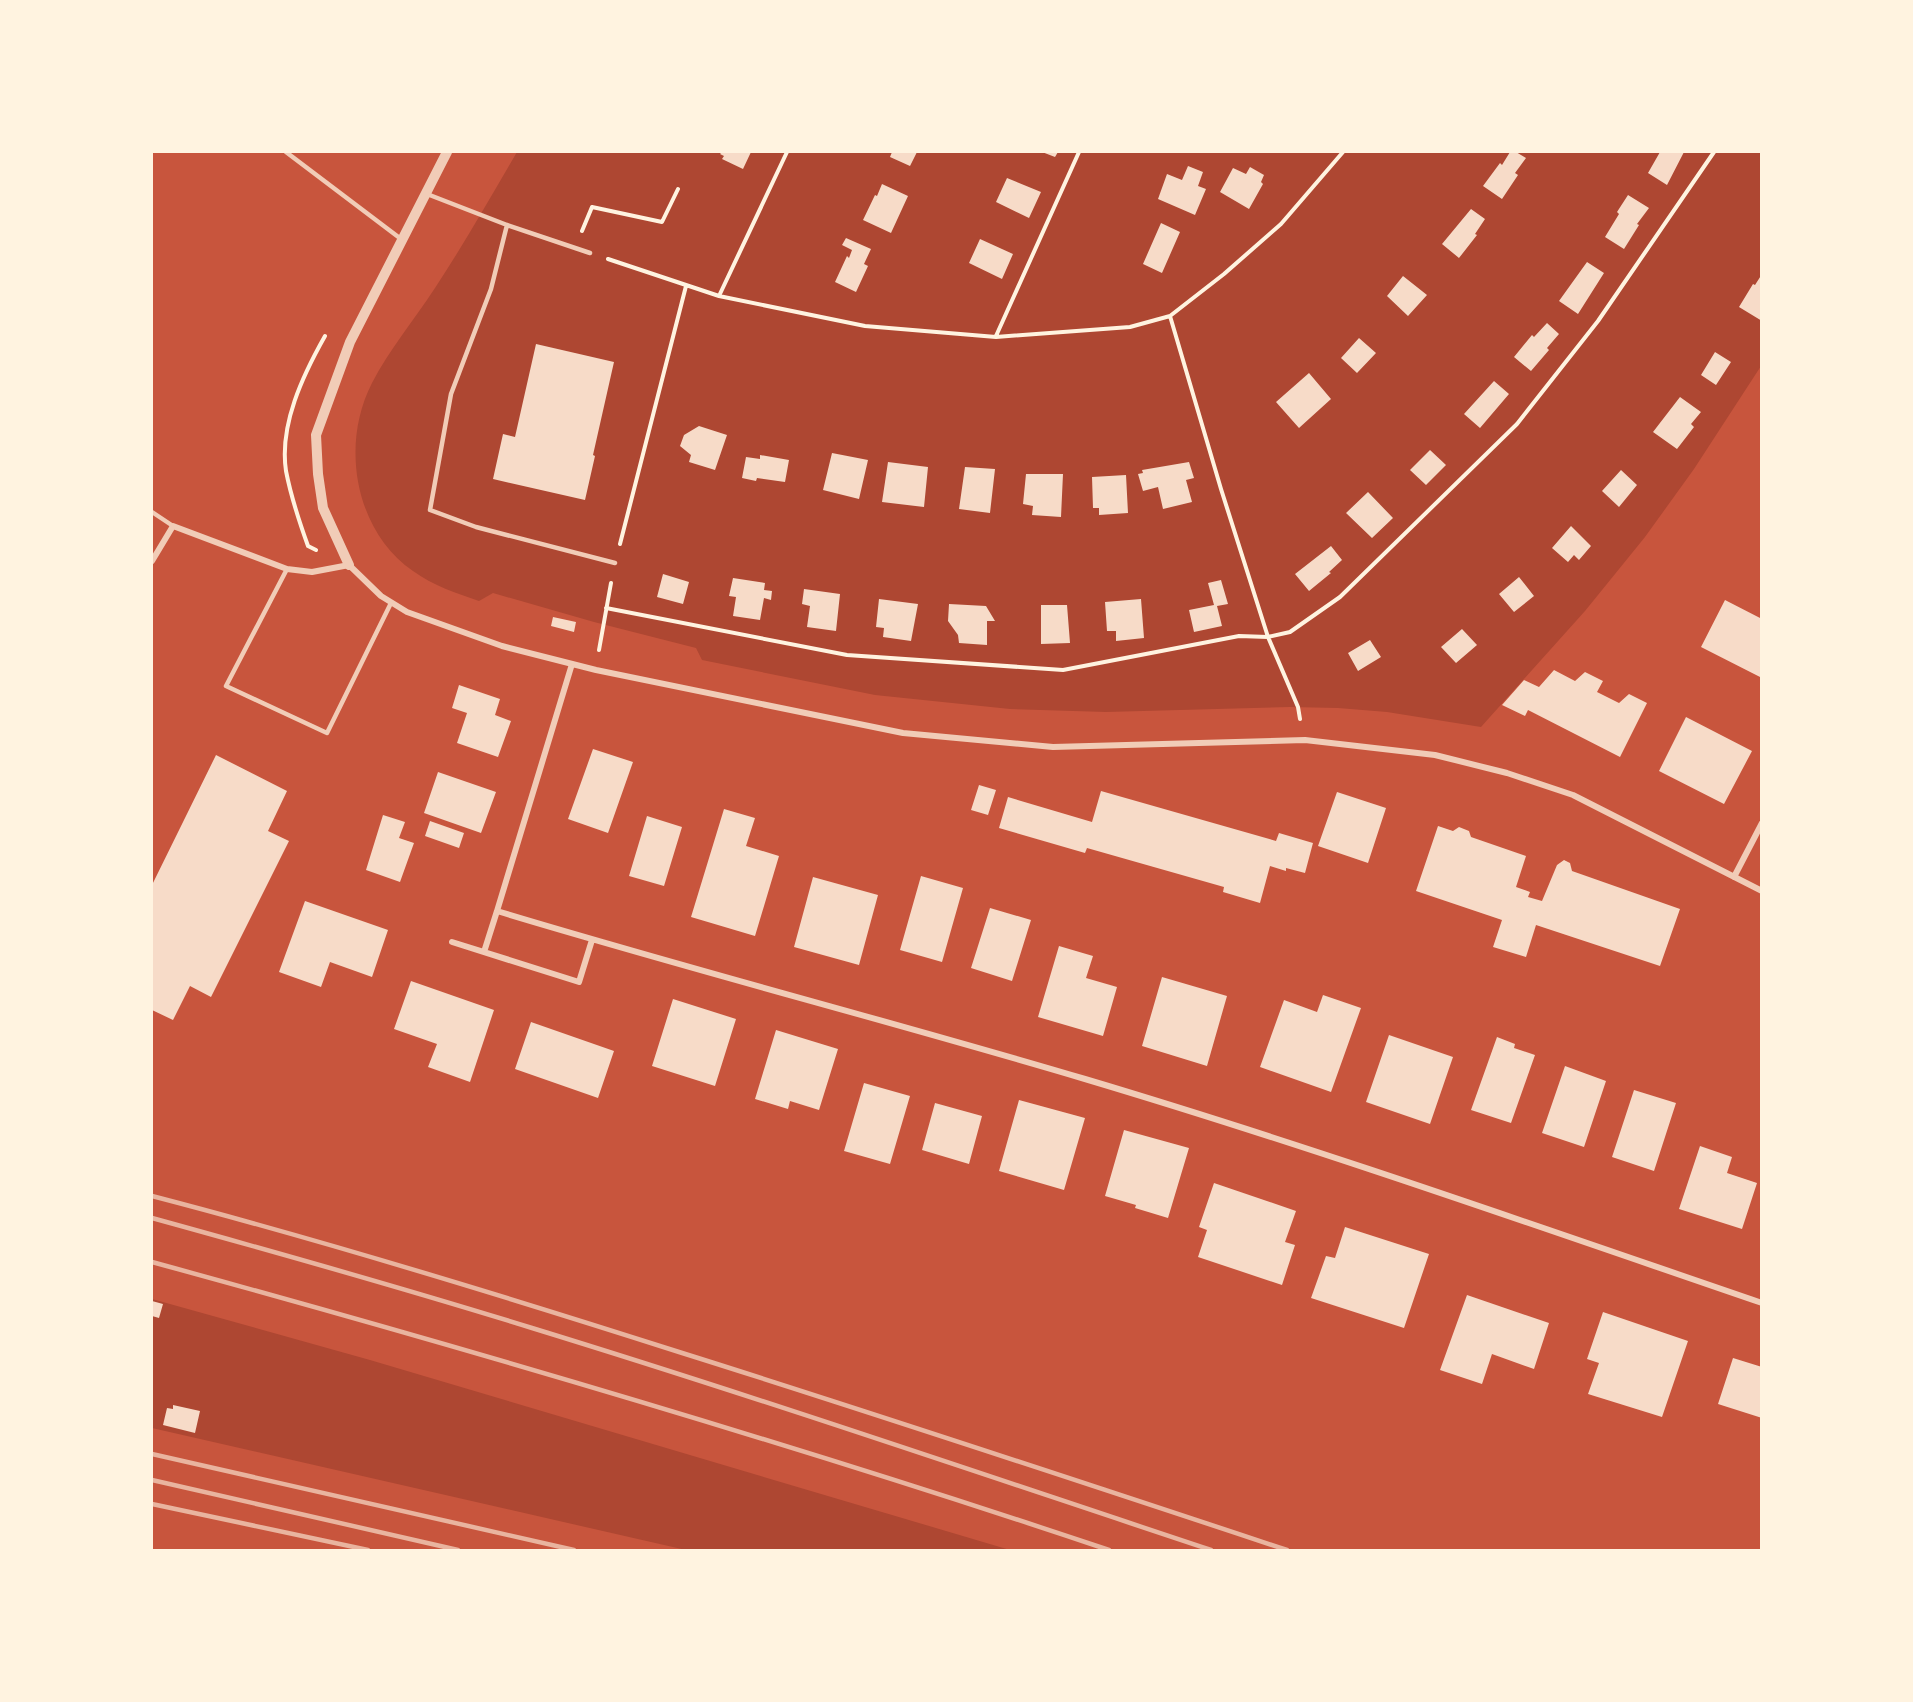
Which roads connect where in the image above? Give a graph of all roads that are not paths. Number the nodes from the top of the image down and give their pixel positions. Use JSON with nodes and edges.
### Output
{"nodes":[{"id":1,"x":286,"y":152,"type":"edge"},
{"id":2,"x":447,"y":152,"type":"edge"},
{"id":3,"x":424,"y":193,"type":"junction"},
{"id":4,"x":507,"y":225,"type":"junction"},
{"id":5,"x":403,"y":241,"type":"junction"},
{"id":6,"x":590,"y":253,"type":"road end"},
{"id":7,"x":152,"y":512,"type":"edge"},
{"id":8,"x":173,"y":526,"type":"junction"},
{"id":9,"x":152,"y":561,"type":"edge"},
{"id":10,"x":615,"y":563,"type":"road end"},
{"id":11,"x":349,"y":565,"type":"junction"},
{"id":12,"x":287,"y":569,"type":"junction"},
{"id":13,"x":391,"y":603,"type":"junction"},
{"id":14,"x":572,"y":664,"type":"junction"},
{"id":15,"x":1761,"y":823,"type":"edge"},
{"id":16,"x":1734,"y":877,"type":"junction"},
{"id":17,"x":1761,"y":891,"type":"edge"},
{"id":18,"x":496,"y":911,"type":"junction"},
{"id":19,"x":592,"y":940,"type":"junction"},
{"id":20,"x":452,"y":942,"type":"dead end"},
{"id":21,"x":484,"y":952,"type":"junction"},
{"id":22,"x":1761,"y":1303,"type":"edge"}],
"edges":[{"from":1,"to":5,"type":"lane"},
{"from":2,"to":3,"type":"street"},
{"from":3,"to":4,"type":"lane"},
{"from":3,"to":5,"type":"street"},
{"from":4,"to":6,"type":"lane"},
{"from":4,"to":10,"type":"lane"},
{"from":5,"to":11,"type":"street"},
{"from":7,"to":8,"type":"lane"},
{"from":8,"to":9,"type":"street"},
{"from":8,"to":12,"type":"street"},
{"from":11,"to":12,"type":"street"},
{"from":11,"to":13,"type":"street"},
{"from":12,"to":13,"type":"lane"},
{"from":13,"to":14,"type":"street"},
{"from":14,"to":16,"type":"street"},
{"from":14,"to":18,"type":"street"},
{"from":15,"to":16,"type":"street"},
{"from":16,"to":17,"type":"street"},
{"from":18,"to":19,"type":"street"},
{"from":18,"to":21,"type":"street"},
{"from":19,"to":21,"type":"street"},
{"from":19,"to":22,"type":"street"},
{"from":20,"to":21,"type":"street"}]}
